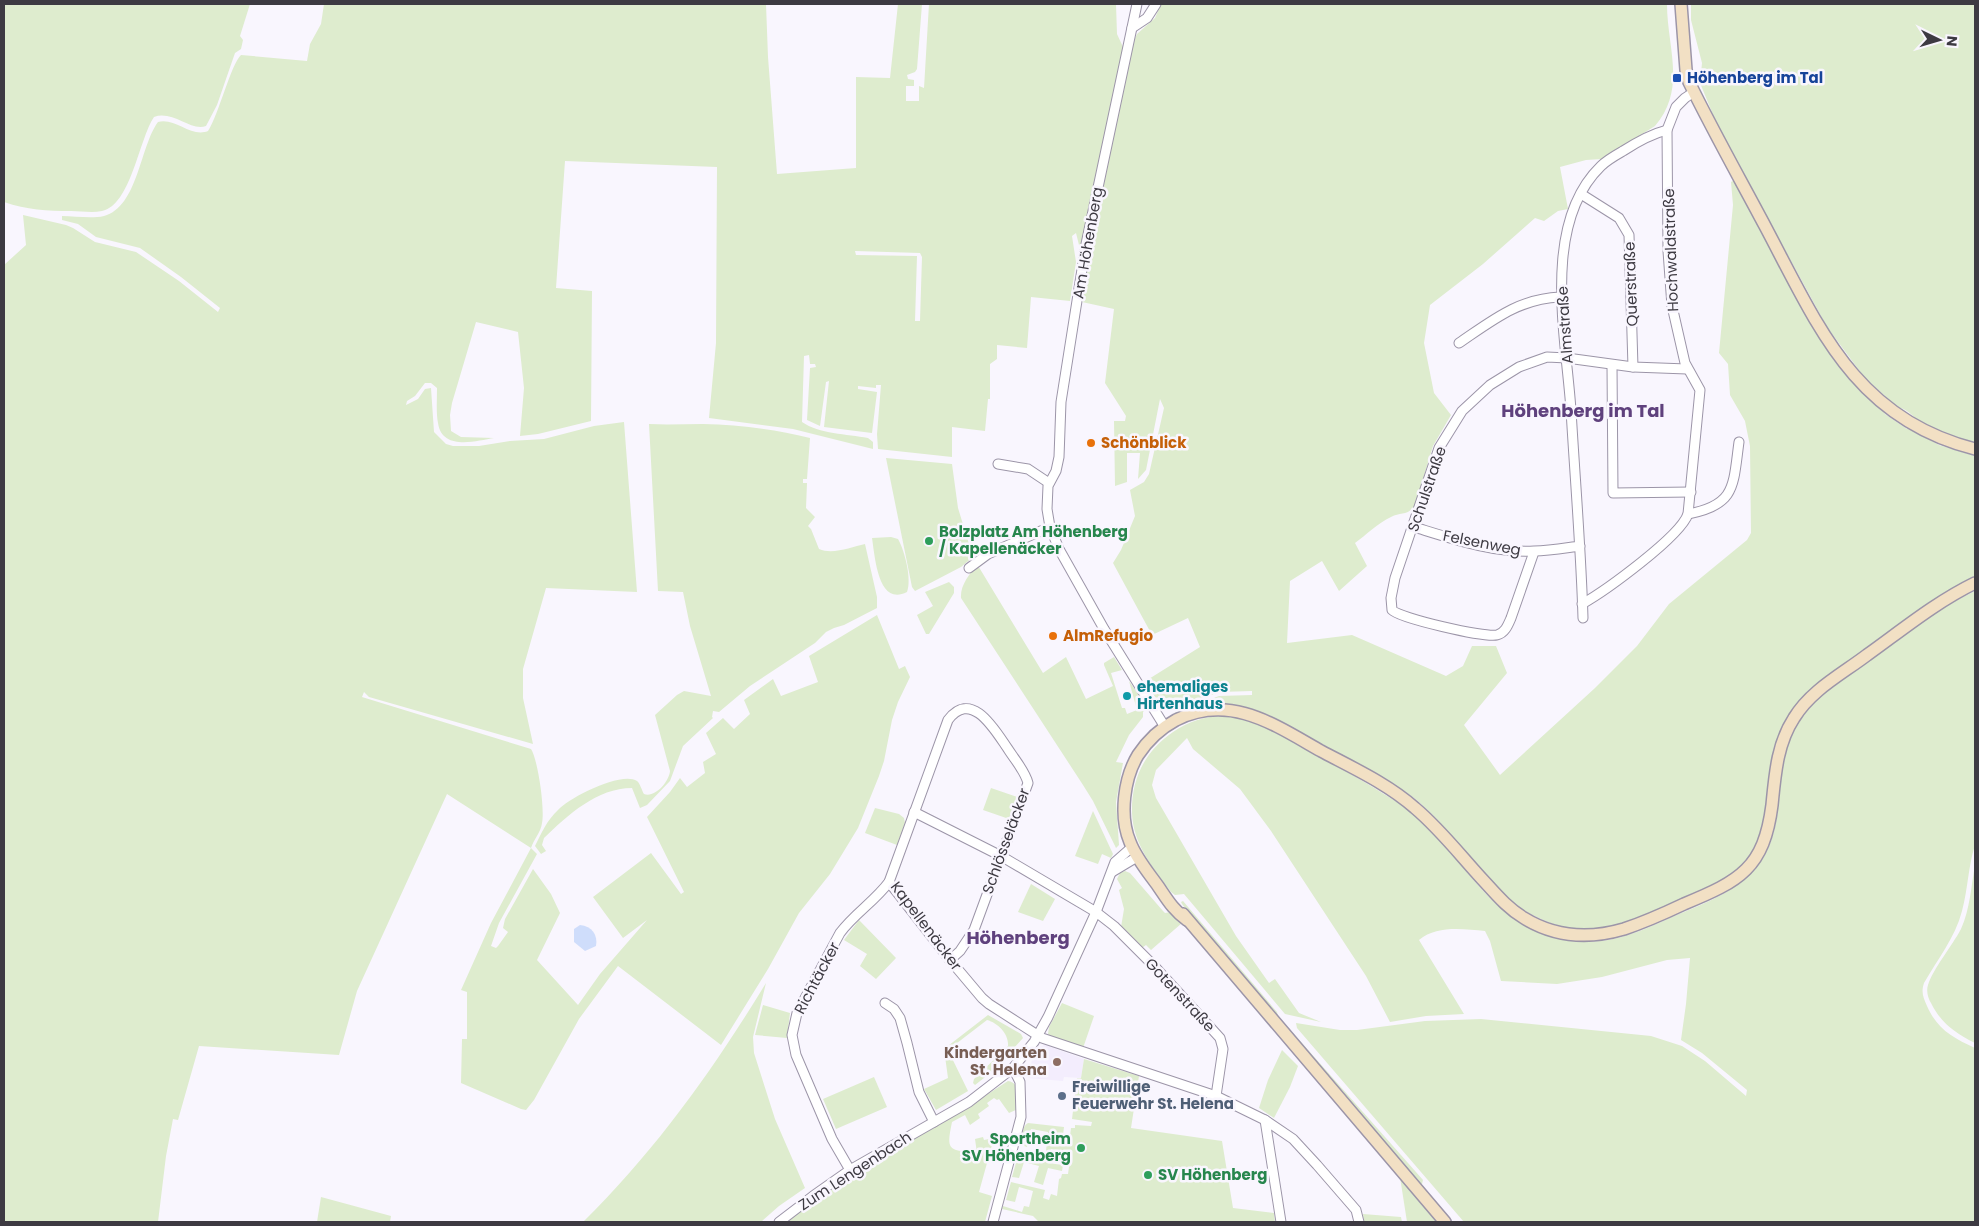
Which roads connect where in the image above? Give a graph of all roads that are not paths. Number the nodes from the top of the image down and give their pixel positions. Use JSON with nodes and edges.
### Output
{"nodes":[{"id":1,"x":1138,"y":4,"type":"edge"},
{"id":2,"x":1156,"y":4,"type":"edge"},
{"id":3,"x":1681,"y":4,"type":"edge"},
{"id":4,"x":1132,"y":28,"type":"junction"},
{"id":5,"x":1694,"y":92,"type":"junction"},
{"id":6,"x":1667,"y":130,"type":"junction"},
{"id":7,"x":1581,"y":194,"type":"junction"},
{"id":8,"x":1560,"y":297,"type":"junction"},
{"id":9,"x":1460,"y":343,"type":"dead end"},
{"id":10,"x":1567,"y":358,"type":"junction"},
{"id":11,"x":1612,"y":365,"type":"junction"},
{"id":12,"x":1633,"y":367,"type":"junction"},
{"id":13,"x":1687,"y":369,"type":"junction"},
{"id":14,"x":1739,"y":442,"type":"dead end"},
{"id":15,"x":1975,"y":449,"type":"edge"},
{"id":16,"x":998,"y":464,"type":"dead end"},
{"id":17,"x":1049,"y":483,"type":"junction"},
{"id":18,"x":1691,"y":492,"type":"junction"},
{"id":19,"x":1688,"y":514,"type":"junction"},
{"id":20,"x":1050,"y":527,"type":"junction"},
{"id":21,"x":1414,"y":527,"type":"junction"},
{"id":22,"x":1580,"y":546,"type":"junction"},
{"id":23,"x":1534,"y":552,"type":"junction"},
{"id":24,"x":969,"y":568,"type":"dead end"},
{"id":25,"x":1975,"y":583,"type":"edge"},
{"id":26,"x":1582,"y":604,"type":"junction"},
{"id":27,"x":1583,"y":618,"type":"dead end"},
{"id":28,"x":1165,"y":727,"type":"junction"},
{"id":29,"x":914,"y":812,"type":"junction"},
{"id":30,"x":1135,"y":852,"type":"junction"},
{"id":31,"x":1001,"y":856,"type":"junction"},
{"id":32,"x":889,"y":882,"type":"junction"},
{"id":33,"x":1096,"y":912,"type":"junction"},
{"id":34,"x":950,"y":960,"type":"junction"},
{"id":35,"x":885,"y":1003,"type":"dead end"},
{"id":36,"x":1037,"y":1036,"type":"junction"},
{"id":37,"x":1013,"y":1068,"type":"junction"},
{"id":38,"x":1216,"y":1096,"type":"junction"},
{"id":39,"x":1265,"y":1120,"type":"junction"},
{"id":40,"x":934,"y":1122,"type":"junction"},
{"id":41,"x":850,"y":1170,"type":"junction"},
{"id":42,"x":779,"y":1222,"type":"edge"},
{"id":43,"x":993,"y":1222,"type":"edge"},
{"id":44,"x":1281,"y":1222,"type":"edge"},
{"id":45,"x":1359,"y":1222,"type":"edge"},
{"id":46,"x":1446,"y":1222,"type":"edge"}],
"edges":[{"from":1,"to":4,"type":"street","name":"Am Höhenberg"},
{"from":2,"to":4,"type":"street"},
{"from":3,"to":5,"type":"main road"},
{"from":4,"to":17,"type":"street","name":"Am Höhenberg"},
{"from":5,"to":6,"type":"street"},
{"from":5,"to":15,"type":"main road"},
{"from":6,"to":7,"type":"street","name":"Almstraße"},
{"from":6,"to":13,"type":"street","name":"Hochwaldstraße"},
{"from":7,"to":8,"type":"street","name":"Almstraße"},
{"from":7,"to":12,"type":"street","name":"Querstraße"},
{"from":8,"to":9,"type":"street"},
{"from":8,"to":10,"type":"street","name":"Almstraße"},
{"from":10,"to":11,"type":"street","name":"Schulstraße"},
{"from":10,"to":21,"type":"street","name":"Schulstraße"},
{"from":10,"to":22,"type":"street","name":"Almstraße"},
{"from":11,"to":12,"type":"street","name":"Schulstraße"},
{"from":11,"to":18,"type":"street"},
{"from":12,"to":13,"type":"street","name":"Schulstraße"},
{"from":13,"to":18,"type":"street","name":"Hochwaldstraße"},
{"from":14,"to":19,"type":"street"},
{"from":16,"to":17,"type":"street"},
{"from":17,"to":20,"type":"street","name":"Am Höhenberg"},
{"from":18,"to":19,"type":"street","name":"Hochwaldstraße"},
{"from":19,"to":26,"type":"street","name":"Hochwaldstraße"},
{"from":20,"to":24,"type":"street"},
{"from":20,"to":28,"type":"street","name":"Am Höhenberg"},
{"from":21,"to":23,"type":"street","name":"Felsenweg"},
{"from":21,"to":23,"type":"street","name":"Schulstraße"},
{"from":22,"to":23,"type":"street","name":"Felsenweg"},
{"from":22,"to":26,"type":"street","name":"Almstraße"},
{"from":25,"to":28,"type":"main road"},
{"from":26,"to":27,"type":"street","name":"Almstraße"},
{"from":28,"to":30,"type":"main road"},
{"from":29,"to":31,"type":"street"},
{"from":29,"to":31,"type":"street","name":"Schlösseläcker"},
{"from":29,"to":32,"type":"street","name":"Kapellenäcker"},
{"from":30,"to":33,"type":"street","name":"Zum Lengenbach"},
{"from":30,"to":46,"type":"main road"},
{"from":31,"to":33,"type":"street"},
{"from":31,"to":34,"type":"street","name":"Schlösseläcker"},
{"from":32,"to":34,"type":"street","name":"Kapellenäcker"},
{"from":32,"to":41,"type":"street","name":"Richtäcker"},
{"from":33,"to":36,"type":"street","name":"Zum Lengenbach"},
{"from":33,"to":38,"type":"street","name":"Gotenstraße"},
{"from":34,"to":36,"type":"street","name":"Kapellenäcker"},
{"from":35,"to":40,"type":"street"},
{"from":36,"to":37,"type":"street","name":"Zum Lengenbach"},
{"from":36,"to":38,"type":"street","name":"Kapellenäcker"},
{"from":37,"to":40,"type":"street","name":"Zum Lengenbach"},
{"from":37,"to":43,"type":"street"},
{"from":38,"to":39,"type":"street","name":"Kapellenäcker"},
{"from":39,"to":44,"type":"street"},
{"from":39,"to":45,"type":"street","name":"Kapellenäcker"},
{"from":40,"to":41,"type":"street","name":"Zum Lengenbach"},
{"from":41,"to":42,"type":"street","name":"Zum Lengenbach"}]}
